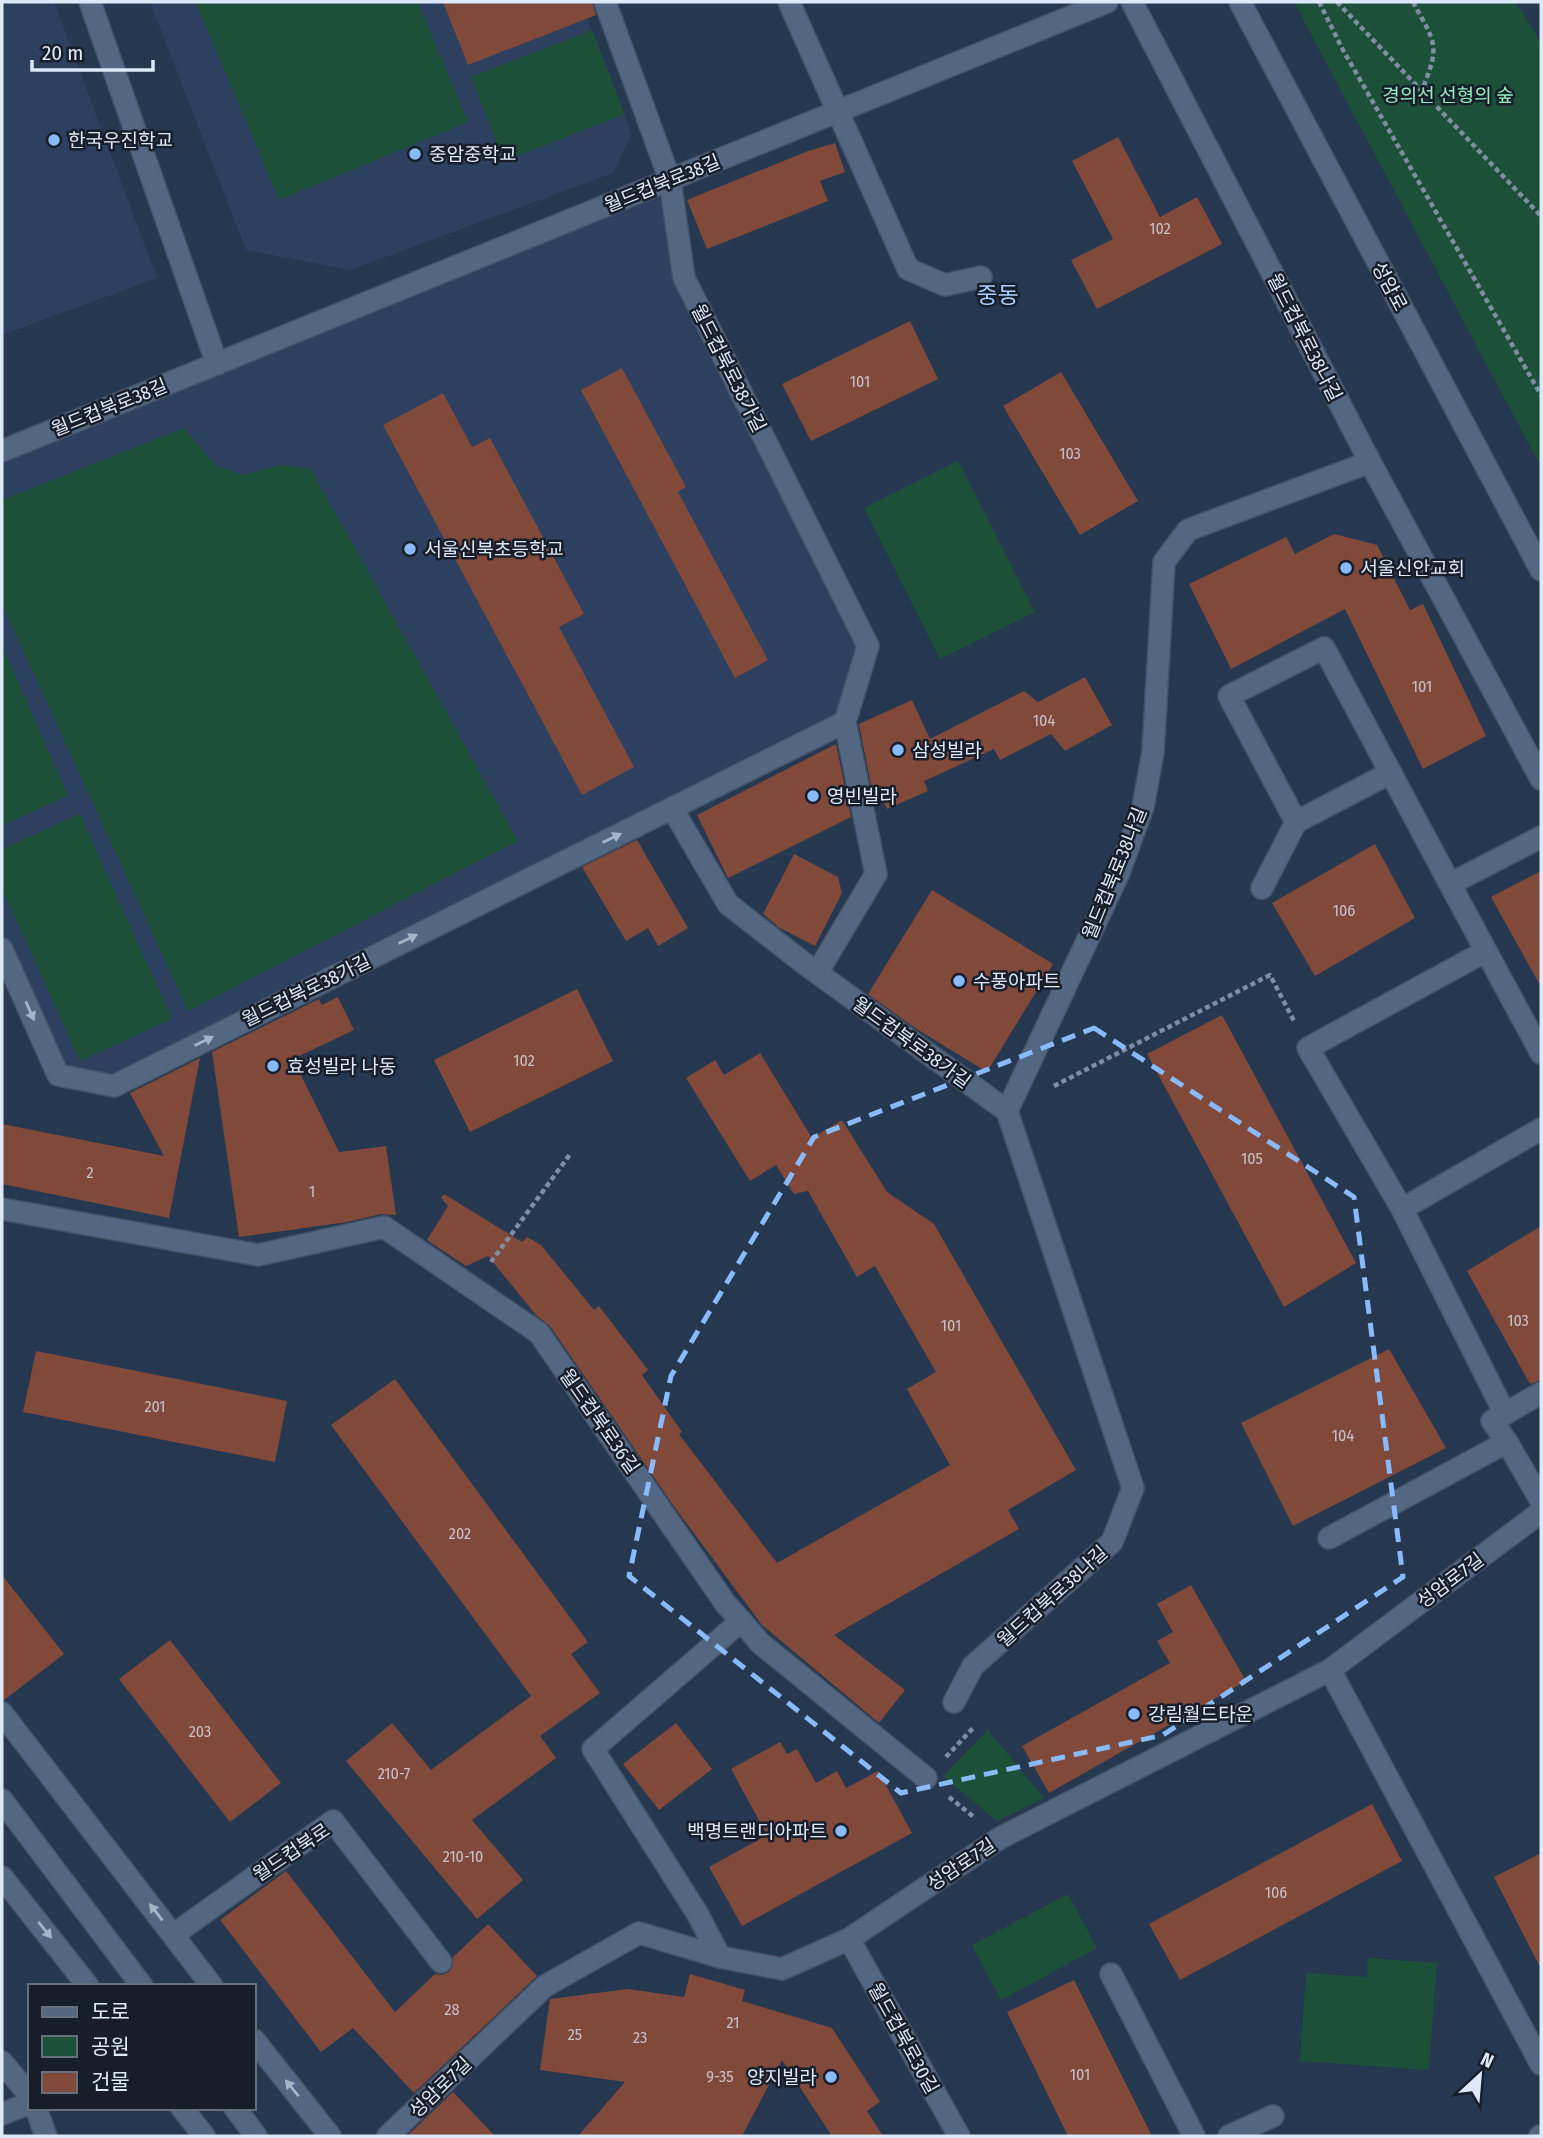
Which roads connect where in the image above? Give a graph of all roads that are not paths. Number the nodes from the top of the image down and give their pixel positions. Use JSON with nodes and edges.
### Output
{"nodes":[{"id":1,"x":90,"y":2,"type":"edge"},
{"id":2,"x":605,"y":2,"type":"edge"},
{"id":3,"x":789,"y":2,"type":"edge"},
{"id":4,"x":1107,"y":2,"type":"edge"},
{"id":5,"x":1132,"y":2,"type":"edge"},
{"id":6,"x":1240,"y":2,"type":"edge"},
{"id":7,"x":838,"y":111,"type":"junction"},
{"id":8,"x":670,"y":180,"type":"junction"},
{"id":9,"x":981,"y":277,"type":"dead end"},
{"id":10,"x":217,"y":364,"type":"junction"},
{"id":11,"x":2,"y":451,"type":"edge"},
{"id":12,"x":1370,"y":463,"type":"junction"},
{"id":13,"x":1541,"y":570,"type":"edge"},
{"id":14,"x":845,"y":722,"type":"junction"},
{"id":15,"x":1390,"y":773,"type":"junction"},
{"id":16,"x":1541,"y":779,"type":"edge"},
{"id":17,"x":672,"y":808,"type":"junction"},
{"id":18,"x":1296,"y":822,"type":"junction"},
{"id":19,"x":1541,"y":837,"type":"edge"},
{"id":20,"x":1450,"y":884,"type":"junction"},
{"id":21,"x":1262,"y":888,"type":"dead end"},
{"id":22,"x":2,"y":949,"type":"edge"},
{"id":23,"x":1486,"y":951,"type":"junction"},
{"id":24,"x":817,"y":973,"type":"junction"},
{"id":25,"x":1541,"y":1053,"type":"edge"},
{"id":26,"x":1007,"y":1111,"type":"junction"},
{"id":27,"x":1541,"y":1129,"type":"edge"},
{"id":28,"x":2,"y":1209,"type":"edge"},
{"id":29,"x":1402,"y":1209,"type":"junction"},
{"id":30,"x":1541,"y":1393,"type":"edge"},
{"id":31,"x":1504,"y":1414,"type":"junction"},
{"id":32,"x":1507,"y":1443,"type":"junction"},
{"id":33,"x":1541,"y":1501,"type":"edge"},
{"id":34,"x":1541,"y":1512,"type":"edge"},
{"id":35,"x":1329,"y":1538,"type":"dead end"},
{"id":36,"x":741,"y":1621,"type":"junction"},
{"id":37,"x":1330,"y":1670,"type":"junction"},
{"id":38,"x":954,"y":1702,"type":"dead end"},
{"id":39,"x":2,"y":1713,"type":"edge"},
{"id":40,"x":926,"y":1778,"type":"road end"},
{"id":41,"x":2,"y":1800,"type":"edge"},
{"id":42,"x":2,"y":1877,"type":"edge"},
{"id":43,"x":173,"y":1935,"type":"junction"},
{"id":44,"x":849,"y":1939,"type":"junction"},
{"id":45,"x":720,"y":1957,"type":"junction"},
{"id":46,"x":441,"y":1962,"type":"dead end"},
{"id":47,"x":1111,"y":1974,"type":"dead end"},
{"id":48,"x":86,"y":1984,"type":"edge"},
{"id":49,"x":140,"y":1984,"type":"edge"},
{"id":50,"x":210,"y":1984,"type":"edge"},
{"id":51,"x":256,"y":2043,"type":"edge"},
{"id":52,"x":2,"y":2062,"type":"edge"},
{"id":53,"x":1541,"y":2064,"type":"edge"},
{"id":54,"x":28,"y":2094,"type":"edge"},
{"id":55,"x":28,"y":2104,"type":"edge"},
{"id":56,"x":37,"y":2110,"type":"edge"},
{"id":57,"x":184,"y":2110,"type":"edge"},
{"id":58,"x":236,"y":2110,"type":"edge"},
{"id":59,"x":2,"y":2114,"type":"edge"},
{"id":60,"x":1273,"y":2116,"type":"dead end"},
{"id":61,"x":46,"y":2136,"type":"edge"},
{"id":62,"x":204,"y":2136,"type":"edge"},
{"id":63,"x":256,"y":2136,"type":"edge"},
{"id":64,"x":330,"y":2136,"type":"edge"},
{"id":65,"x":388,"y":2136,"type":"edge"},
{"id":66,"x":959,"y":2136,"type":"edge"},
{"id":67,"x":1194,"y":2136,"type":"edge"},
{"id":68,"x":1229,"y":2136,"type":"edge"}],
"edges":[{"from":1,"to":10,"type":"street"},
{"from":2,"to":8,"type":"street","name":"월드컵북로38가길"},
{"from":3,"to":7,"type":"street"},
{"from":4,"to":7,"type":"street","name":"월드컵북로38길"},
{"from":5,"to":12,"type":"street","name":"월드컵북로38나길"},
{"from":6,"to":13,"type":"street","name":"성암로"},
{"from":7,"to":8,"type":"street","name":"월드컵북로38길"},
{"from":7,"to":9,"type":"street"},
{"from":8,"to":10,"type":"street","name":"월드컵북로38길"},
{"from":8,"to":14,"type":"street","name":"월드컵북로38가길"},
{"from":10,"to":11,"type":"street","name":"월드컵북로38길"},
{"from":12,"to":16,"type":"street"},
{"from":12,"to":26,"type":"street","name":"월드컵북로38나길"},
{"from":14,"to":17,"type":"street","name":"월드컵북로38가길"},
{"from":14,"to":24,"type":"street","name":"월드컵북로38가길"},
{"from":15,"to":18,"type":"street"},
{"from":15,"to":18,"type":"street"},
{"from":15,"to":20,"type":"street"},
{"from":22,"to":17,"type":"street","name":"월드컵북로38가길","one_way":true},
{"from":17,"to":24,"type":"street","name":"월드컵북로38가길"},
{"from":18,"to":21,"type":"street"},
{"from":19,"to":20,"type":"street"},
{"from":20,"to":23,"type":"street"},
{"from":23,"to":25,"type":"street"},
{"from":23,"to":29,"type":"street"},
{"from":24,"to":26,"type":"street","name":"월드컵북로38가길"},
{"from":26,"to":38,"type":"street","name":"월드컵북로38나길"},
{"from":27,"to":29,"type":"street"},
{"from":28,"to":36,"type":"street","name":"월드컵북로36길"},
{"from":29,"to":31,"type":"street"},
{"from":30,"to":31,"type":"street"},
{"from":31,"to":32,"type":"street"},
{"from":32,"to":33,"type":"street"},
{"from":32,"to":35,"type":"street"},
{"from":34,"to":37,"type":"street","name":"성암로7길"},
{"from":36,"to":40,"type":"street","name":"월드컵북로36길"},
{"from":36,"to":45,"type":"street"},
{"from":37,"to":44,"type":"street","name":"성암로7길"},
{"from":37,"to":53,"type":"street"},
{"from":43,"to":39,"type":"street","one_way":true},
{"from":41,"to":49,"type":"street"},
{"from":42,"to":48,"type":"street","one_way":true},
{"from":43,"to":46,"type":"street","name":"월드컵북로"},
{"from":43,"to":50,"type":"street"},
{"from":44,"to":45,"type":"street","name":"성암로7길"},
{"from":44,"to":66,"type":"street","name":"월드컵북로30길"},
{"from":45,"to":65,"type":"street","name":"성암로7길"},
{"from":47,"to":67,"type":"street"},
{"from":64,"to":51,"type":"street","one_way":true},
{"from":52,"to":54,"type":"street"},
{"from":55,"to":59,"type":"street"},
{"from":56,"to":61,"type":"street"},
{"from":57,"to":62,"type":"street"},
{"from":58,"to":63,"type":"street"},
{"from":60,"to":68,"type":"street"}]}
